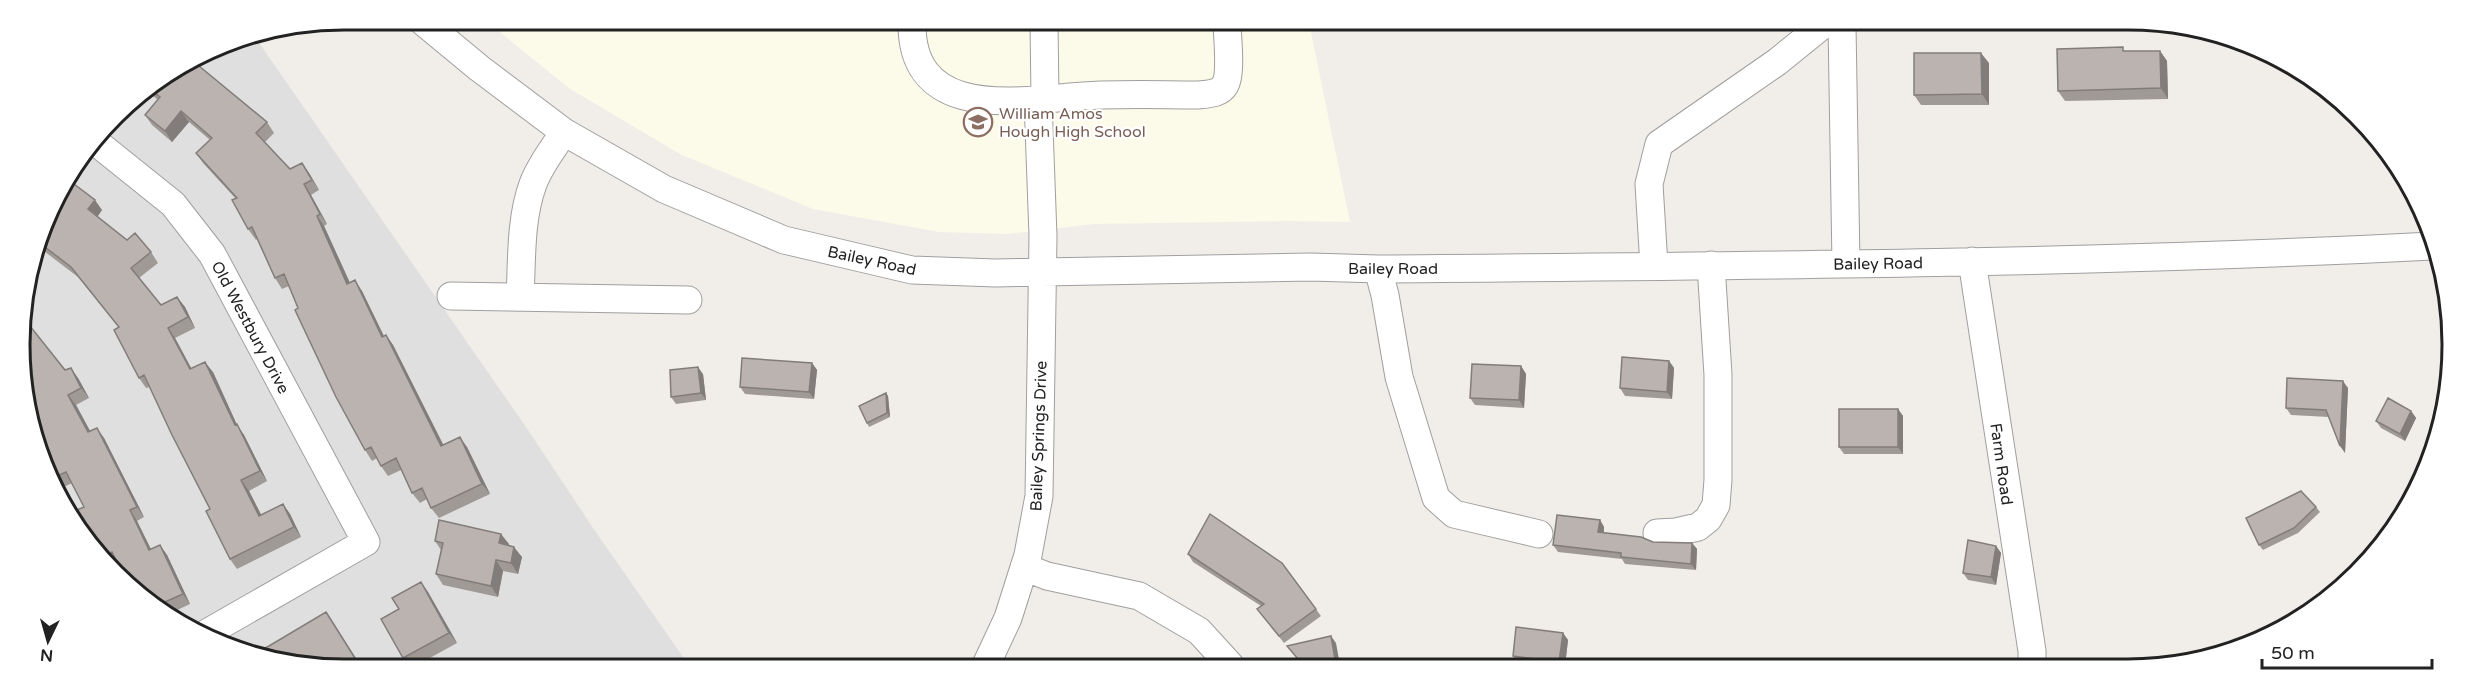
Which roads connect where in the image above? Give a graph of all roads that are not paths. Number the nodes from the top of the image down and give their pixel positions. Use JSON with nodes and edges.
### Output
{"nodes":[{"id":1,"x":433,"y":30,"type":"edge"},
{"id":2,"x":913,"y":30,"type":"edge"},
{"id":3,"x":1044,"y":30,"type":"edge"},
{"id":4,"x":1227,"y":30,"type":"edge"},
{"id":5,"x":1817,"y":30,"type":"edge"},
{"id":6,"x":1842,"y":30,"type":"edge"},
{"id":7,"x":1042,"y":100,"type":"junction"},
{"id":8,"x":564,"y":132,"type":"junction"},
{"id":9,"x":101,"y":146,"type":"edge"},
{"id":10,"x":2426,"y":246,"type":"edge"},
{"id":11,"x":1972,"y":261,"type":"junction"},
{"id":12,"x":1846,"y":264,"type":"junction"},
{"id":13,"x":1712,"y":265,"type":"junction"},
{"id":14,"x":1654,"y":266,"type":"junction"},
{"id":15,"x":1378,"y":269,"type":"junction"},
{"id":16,"x":1042,"y":271,"type":"junction"},
{"id":17,"x":451,"y":296,"type":"dead end"},
{"id":18,"x":520,"y":297,"type":"junction"},
{"id":19,"x":688,"y":300,"type":"dead end"},
{"id":20,"x":1657,"y":533,"type":"dead end"},
{"id":21,"x":1539,"y":534,"type":"dead end"},
{"id":22,"x":1024,"y":567,"type":"junction"},
{"id":23,"x":212,"y":630,"type":"edge"},
{"id":24,"x":989,"y":659,"type":"edge"},
{"id":25,"x":1224,"y":659,"type":"edge"},
{"id":26,"x":2032,"y":659,"type":"edge"}],
"edges":[{"from":1,"to":8,"type":"street","name":"Bailey Road"},
{"from":2,"to":7,"type":"street"},
{"from":3,"to":7,"type":"street","name":"Bailey Springs Drive"},
{"from":4,"to":7,"type":"street"},
{"from":5,"to":14,"type":"street"},
{"from":6,"to":12,"type":"street"},
{"from":7,"to":16,"type":"street","name":"Bailey Springs Drive"},
{"from":8,"to":16,"type":"street","name":"Bailey Road"},
{"from":8,"to":18,"type":"street"},
{"from":9,"to":23,"type":"street","name":"Old Westbury Drive"},
{"from":10,"to":11,"type":"street","name":"Bailey Road"},
{"from":11,"to":12,"type":"street","name":"Bailey Road"},
{"from":11,"to":26,"type":"street","name":"Farm Road"},
{"from":12,"to":13,"type":"street","name":"Bailey Road"},
{"from":13,"to":14,"type":"street","name":"Bailey Road"},
{"from":13,"to":20,"type":"street"},
{"from":14,"to":15,"type":"street","name":"Bailey Road"},
{"from":15,"to":16,"type":"street","name":"Bailey Road"},
{"from":15,"to":21,"type":"street"},
{"from":16,"to":22,"type":"street","name":"Bailey Springs Drive"},
{"from":17,"to":18,"type":"street"},
{"from":18,"to":19,"type":"street"},
{"from":22,"to":24,"type":"street","name":"Bailey Springs Drive"},
{"from":22,"to":25,"type":"street"}]}
